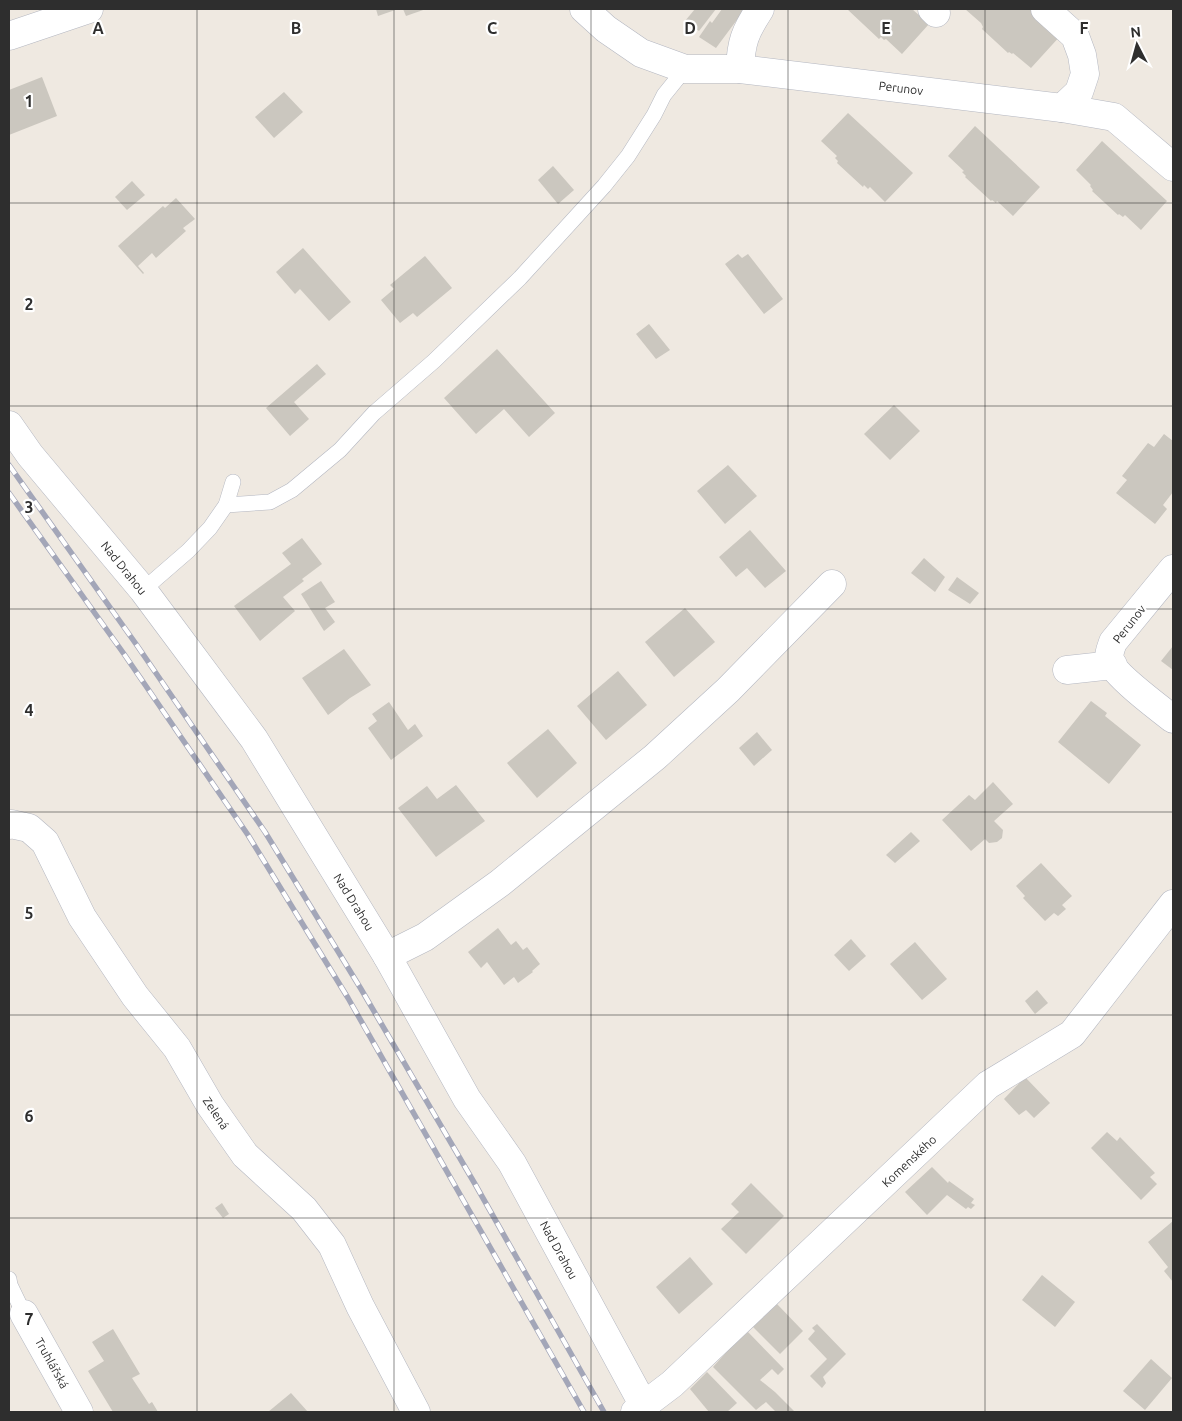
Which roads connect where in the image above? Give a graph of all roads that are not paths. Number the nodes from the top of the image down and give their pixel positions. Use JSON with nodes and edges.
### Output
{"nodes":[{"id":1,"x":89,"y":9,"type":"edge"},
{"id":2,"x":584,"y":9,"type":"edge"},
{"id":3,"x":760,"y":9,"type":"edge"},
{"id":4,"x":1045,"y":9,"type":"edge"},
{"id":5,"x":9,"y":36,"type":"edge"},
{"id":6,"x":685,"y":69,"type":"junction"},
{"id":7,"x":740,"y":70,"type":"junction"},
{"id":8,"x":1062,"y":108,"type":"junction"},
{"id":9,"x":1173,"y":167,"type":"edge"},
{"id":10,"x":9,"y":425,"type":"edge"},
{"id":11,"x":233,"y":482,"type":"dead end"},
{"id":12,"x":226,"y":505,"type":"junction"},
{"id":13,"x":1173,"y":569,"type":"edge"},
{"id":14,"x":832,"y":584,"type":"dead end"},
{"id":15,"x":143,"y":590,"type":"junction"},
{"id":16,"x":1113,"y":665,"type":"junction"},
{"id":17,"x":1067,"y":670,"type":"dead end"},
{"id":18,"x":1173,"y":719,"type":"edge"},
{"id":19,"x":9,"y":825,"type":"edge"},
{"id":20,"x":1173,"y":904,"type":"edge"},
{"id":21,"x":387,"y":956,"type":"junction"},
{"id":22,"x":9,"y":1279,"type":"edge"},
{"id":23,"x":24,"y":1314,"type":"joint"},
{"id":24,"x":641,"y":1410,"type":"edge"},
{"id":25,"x":79,"y":1412,"type":"edge"},
{"id":26,"x":416,"y":1412,"type":"edge"}],
"edges":[{"from":1,"to":5,"type":"street"},
{"from":2,"to":6,"type":"street","name":"Perunov"},
{"from":3,"to":7,"type":"street"},
{"from":4,"to":8,"type":"street"},
{"from":6,"to":7,"type":"street","name":"Perunov"},
{"from":6,"to":12,"type":"lane"},
{"from":7,"to":8,"type":"street","name":"Perunov"},
{"from":8,"to":9,"type":"street","name":"Perunov"},
{"from":10,"to":15,"type":"street","name":"Nad Drahou"},
{"from":11,"to":12,"type":"lane"},
{"from":12,"to":15,"type":"lane"},
{"from":13,"to":16,"type":"street","name":"Perunov"},
{"from":14,"to":21,"type":"street"},
{"from":15,"to":21,"type":"street","name":"Nad Drahou"},
{"from":16,"to":17,"type":"street"},
{"from":16,"to":18,"type":"street"},
{"from":19,"to":26,"type":"street","name":"Zelená"},
{"from":20,"to":24,"type":"street","name":"Komenského"},
{"from":21,"to":24,"type":"street","name":"Nad Drahou"},
{"from":22,"to":23,"type":"lane"},
{"from":23,"to":25,"type":"street","name":"Truhlářská"}]}
